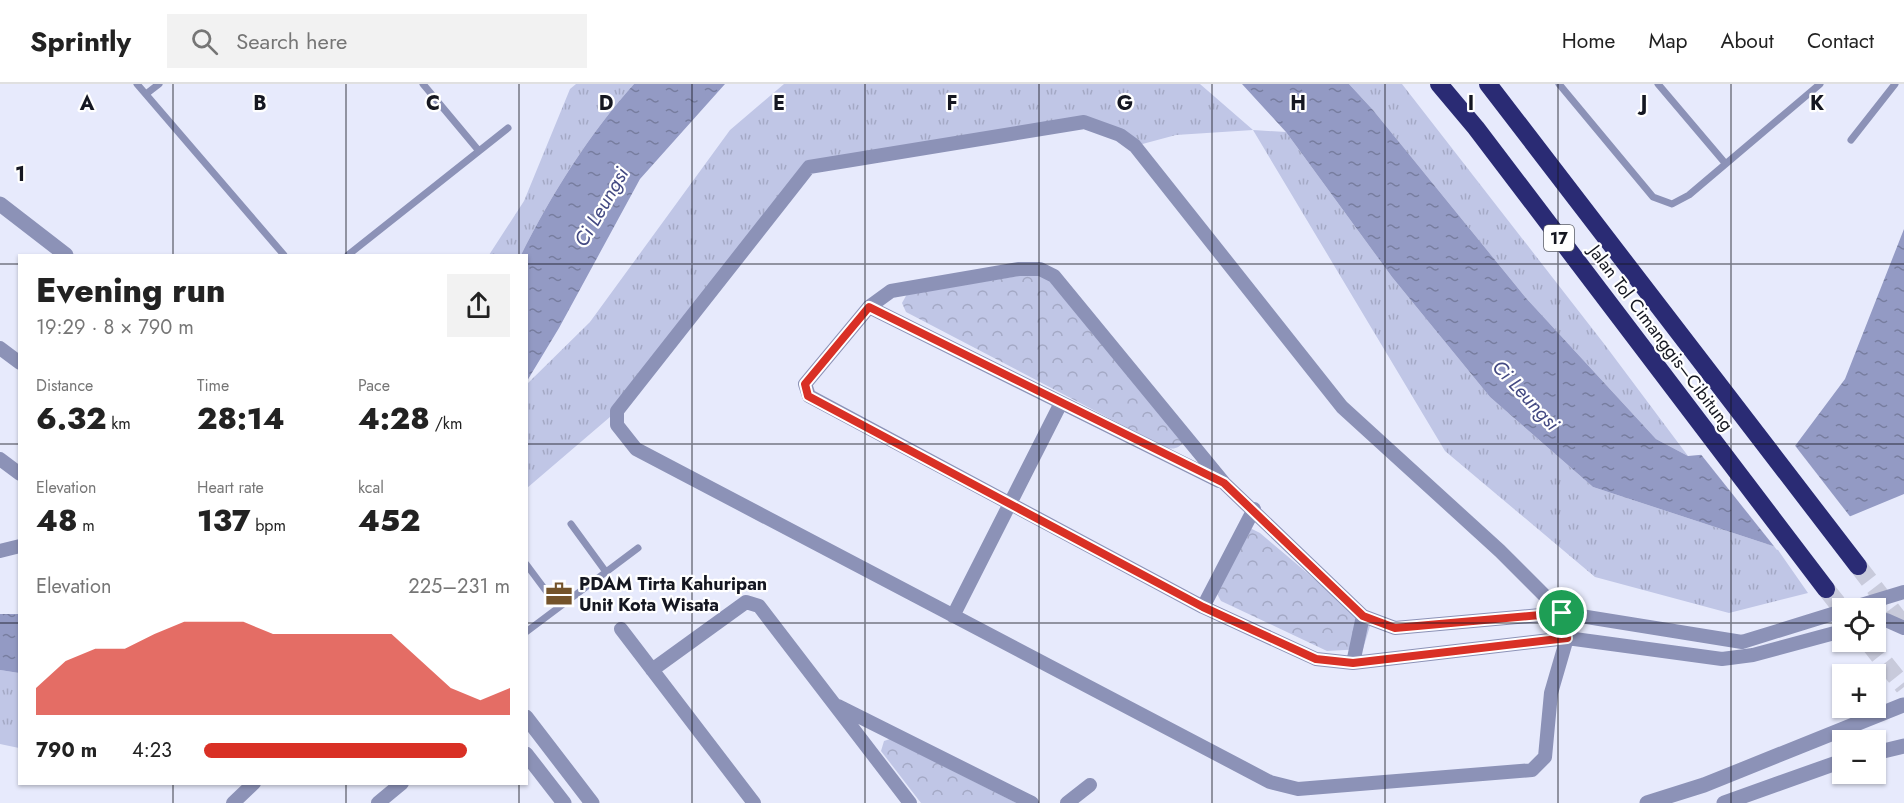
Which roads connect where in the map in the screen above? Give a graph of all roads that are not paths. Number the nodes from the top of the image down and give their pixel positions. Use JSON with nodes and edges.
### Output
{"nodes":[{"id":1,"x":137,"y":84,"type":"edge"},
{"id":2,"x":159,"y":84,"type":"edge"},
{"id":3,"x":423,"y":84,"type":"edge"},
{"id":4,"x":1439,"y":84,"type":"edge"},
{"id":5,"x":1488,"y":84,"type":"edge"},
{"id":6,"x":1559,"y":84,"type":"edge"},
{"id":7,"x":1658,"y":84,"type":"edge"},
{"id":8,"x":1820,"y":84,"type":"edge"},
{"id":9,"x":1895,"y":84,"type":"edge"},
{"id":10,"x":146,"y":94,"type":"junction"},
{"id":11,"x":508,"y":128,"type":"dead end"},
{"id":12,"x":1851,"y":140,"type":"dead end"},
{"id":13,"x":479,"y":151,"type":"junction"},
{"id":14,"x":1725,"y":163,"type":"junction"},
{"id":15,"x":0,"y":204,"type":"edge"},
{"id":16,"x":65,"y":254,"type":"edge"},
{"id":17,"x":283,"y":254,"type":"edge"},
{"id":18,"x":349,"y":254,"type":"edge"},
{"id":19,"x":869,"y":307,"type":"junction"},
{"id":20,"x":0,"y":348,"type":"edge"},
{"id":21,"x":18,"y":362,"type":"edge"},
{"id":22,"x":1060,"y":403,"type":"junction"},
{"id":23,"x":0,"y":459,"type":"edge"},
{"id":24,"x":18,"y":472,"type":"edge"},
{"id":25,"x":1224,"y":483,"type":"junction"},
{"id":26,"x":1011,"y":504,"type":"junction"},
{"id":27,"x":1254,"y":509,"type":"junction"},
{"id":28,"x":571,"y":524,"type":"dead end"},
{"id":29,"x":18,"y":546,"type":"edge"},
{"id":30,"x":638,"y":548,"type":"dead end"},
{"id":31,"x":0,"y":551,"type":"edge"},
{"id":32,"x":1858,"y":566,"type":"tunnel mouth"},
{"id":33,"x":528,"y":567,"type":"edge"},
{"id":34,"x":606,"y":572,"type":"junction"},
{"id":35,"x":1826,"y":589,"type":"tunnel mouth"},
{"id":36,"x":1904,"y":592,"type":"edge"},
{"id":37,"x":1884,"y":598,"type":"edge"},
{"id":38,"x":558,"y":607,"type":"junction"},
{"id":39,"x":1203,"y":607,"type":"junction"},
{"id":40,"x":1562,"y":613,"type":"junction"},
{"id":41,"x":1832,"y":614,"type":"edge"},
{"id":42,"x":953,"y":616,"type":"junction"},
{"id":43,"x":1363,"y":616,"type":"junction"},
{"id":44,"x":1886,"y":620,"type":"edge"},
{"id":45,"x":1904,"y":628,"type":"edge"},
{"id":46,"x":621,"y":629,"type":"dead end"},
{"id":47,"x":528,"y":630,"type":"edge"},
{"id":48,"x":1832,"y":634,"type":"edge"},
{"id":49,"x":1567,"y":638,"type":"junction"},
{"id":50,"x":1353,"y":663,"type":"junction"},
{"id":51,"x":652,"y":670,"type":"junction"},
{"id":52,"x":833,"y":703,"type":"junction"},
{"id":53,"x":1903,"y":706,"type":"edge"},
{"id":54,"x":528,"y":720,"type":"edge"},
{"id":55,"x":1904,"y":746,"type":"edge"},
{"id":56,"x":1886,"y":750,"type":"edge"},
{"id":57,"x":528,"y":757,"type":"edge"},
{"id":58,"x":1832,"y":765,"type":"edge"},
{"id":59,"x":1090,"y":784,"type":"dead end"},
{"id":60,"x":252,"y":785,"type":"edge"},
{"id":61,"x":400,"y":785,"type":"edge"},
{"id":62,"x":233,"y":803,"type":"edge"},
{"id":63,"x":378,"y":803,"type":"edge"},
{"id":64,"x":564,"y":803,"type":"edge"},
{"id":65,"x":592,"y":803,"type":"edge"},
{"id":66,"x":754,"y":803,"type":"edge"},
{"id":67,"x":910,"y":803,"type":"edge"},
{"id":68,"x":1032,"y":803,"type":"edge"},
{"id":69,"x":1066,"y":803,"type":"edge"},
{"id":70,"x":1647,"y":803,"type":"edge"},
{"id":71,"x":1724,"y":803,"type":"edge"}],
"edges":[{"from":1,"to":10,"type":"lane"},
{"from":2,"to":10,"type":"lane"},
{"from":3,"to":13,"type":"lane"},
{"from":4,"to":35,"type":"highway","name":"Jalan Tol Cimanggis–Cibitung","number":"17"},
{"from":5,"to":32,"type":"highway","name":"Jalan Tol Cimanggis–Cibitung","number":"17"},
{"from":6,"to":14,"type":"lane"},
{"from":7,"to":14,"type":"lane"},
{"from":8,"to":14,"type":"lane"},
{"from":9,"to":12,"type":"lane"},
{"from":10,"to":17,"type":"lane"},
{"from":11,"to":13,"type":"lane"},
{"from":13,"to":18,"type":"lane"},
{"from":15,"to":16,"type":"street"},
{"from":19,"to":22,"type":"street"},
{"from":19,"to":25,"type":"street"},
{"from":19,"to":26,"type":"street"},
{"from":20,"to":21,"type":"street"},
{"from":22,"to":25,"type":"street"},
{"from":22,"to":26,"type":"street"},
{"from":23,"to":24,"type":"street"},
{"from":25,"to":27,"type":"street"},
{"from":26,"to":39,"type":"street"},
{"from":26,"to":42,"type":"street"},
{"from":27,"to":39,"type":"street"},
{"from":27,"to":43,"type":"street"},
{"from":28,"to":34,"type":"lane"},
{"from":29,"to":31,"type":"street"},
{"from":30,"to":34,"type":"lane"},
{"from":33,"to":38,"type":"lane"},
{"from":34,"to":38,"type":"lane"},
{"from":36,"to":37,"type":"street"},
{"from":38,"to":47,"type":"lane"},
{"from":39,"to":50,"type":"street"},
{"from":40,"to":41,"type":"street"},
{"from":40,"to":42,"type":"street"},
{"from":40,"to":43,"type":"street"},
{"from":40,"to":49,"type":"street"},
{"from":42,"to":49,"type":"street"},
{"from":43,"to":50,"type":"street"},
{"from":44,"to":45,"type":"street"},
{"from":46,"to":51,"type":"street"},
{"from":48,"to":49,"type":"street"},
{"from":49,"to":50,"type":"street"},
{"from":51,"to":52,"type":"street"},
{"from":51,"to":66,"type":"street"},
{"from":52,"to":67,"type":"street"},
{"from":52,"to":68,"type":"street"},
{"from":53,"to":70,"type":"street"},
{"from":54,"to":65,"type":"street"},
{"from":55,"to":56,"type":"street"},
{"from":57,"to":64,"type":"street"},
{"from":58,"to":71,"type":"street"},
{"from":59,"to":69,"type":"street"},
{"from":60,"to":62,"type":"street"},
{"from":61,"to":63,"type":"street"}]}
